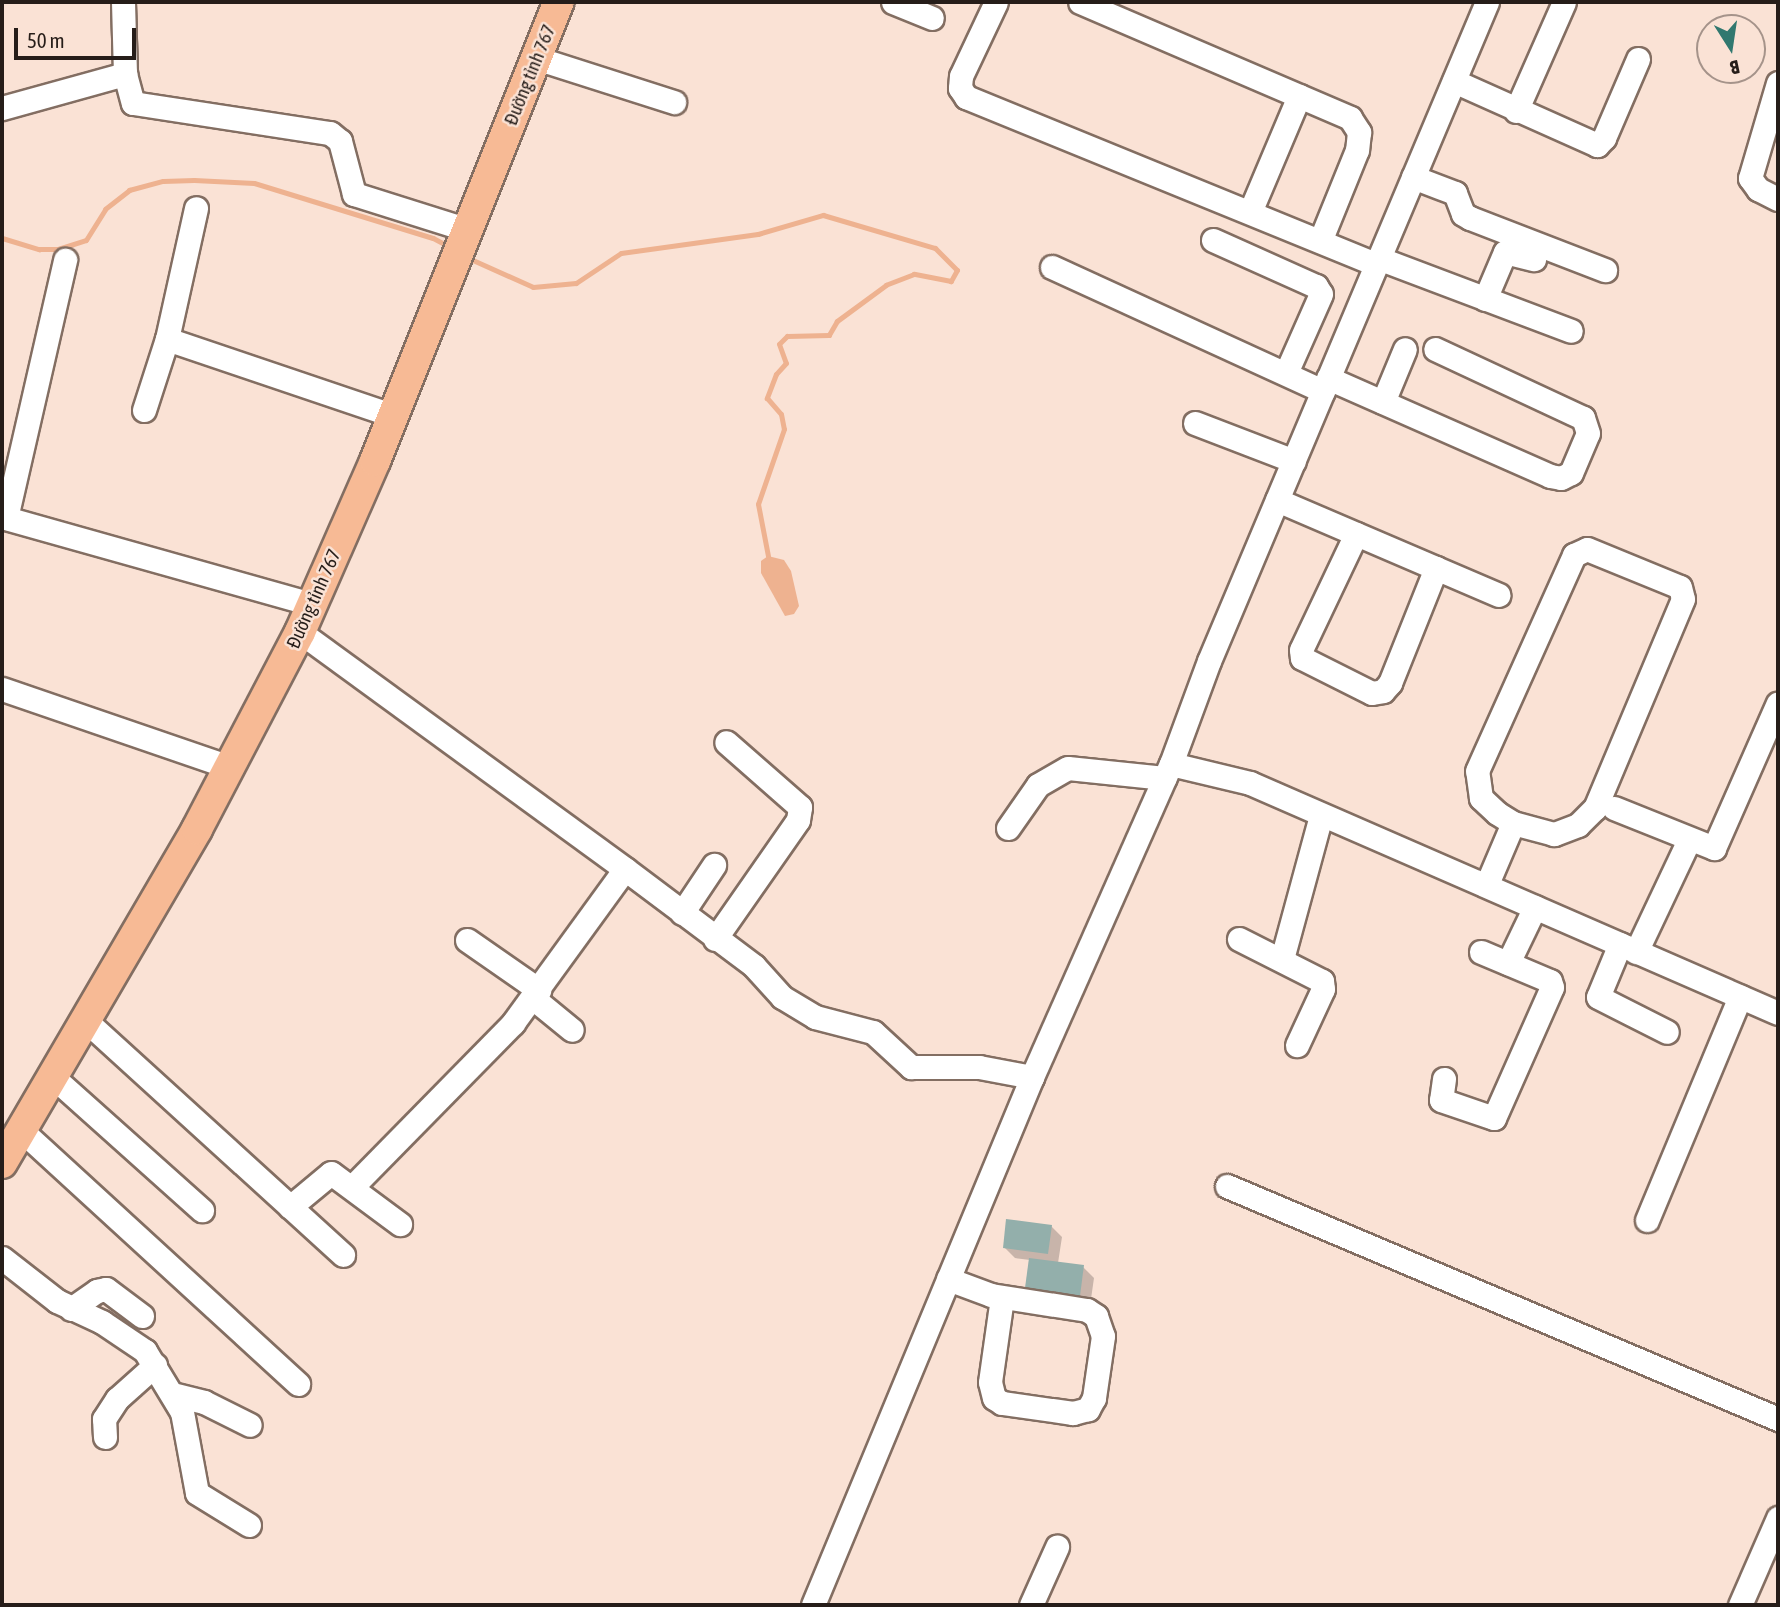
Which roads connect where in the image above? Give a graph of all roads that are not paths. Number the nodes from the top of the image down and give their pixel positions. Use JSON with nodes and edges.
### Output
{"nodes":[{"id":1,"x":123,"y":2,"type":"edge"},
{"id":2,"x":559,"y":2,"type":"edge"},
{"id":3,"x":893,"y":2,"type":"edge"},
{"id":4,"x":996,"y":2,"type":"edge"},
{"id":5,"x":1080,"y":2,"type":"edge"},
{"id":6,"x":1564,"y":2,"type":"edge"},
{"id":7,"x":1482,"y":3,"type":"edge"},
{"id":8,"x":932,"y":18,"type":"dead end"},
{"id":9,"x":536,"y":58,"type":"junction"},
{"id":10,"x":1638,"y":60,"type":"dead end"},
{"id":11,"x":125,"y":74,"type":"junction"},
{"id":12,"x":1454,"y":81,"type":"junction"},
{"id":13,"x":1778,"y":83,"type":"edge"},
{"id":14,"x":1299,"y":96,"type":"junction"},
{"id":15,"x":674,"y":102,"type":"dead end"},
{"id":16,"x":2,"y":108,"type":"edge"},
{"id":17,"x":1516,"y":111,"type":"junction"},
{"id":18,"x":1413,"y":177,"type":"junction"},
{"id":19,"x":1778,"y":199,"type":"edge"},
{"id":20,"x":196,"y":208,"type":"dead end"},
{"id":21,"x":1250,"y":212,"type":"junction"},
{"id":22,"x":1213,"y":240,"type":"dead end"},
{"id":23,"x":1320,"y":241,"type":"junction"},
{"id":24,"x":462,"y":245,"type":"junction"},
{"id":25,"x":1534,"y":259,"type":"dead end"},
{"id":26,"x":65,"y":260,"type":"dead end"},
{"id":27,"x":1377,"y":261,"type":"junction"},
{"id":28,"x":1052,"y":267,"type":"dead end"},
{"id":29,"x":1605,"y":270,"type":"dead end"},
{"id":30,"x":1485,"y":299,"type":"junction"},
{"id":31,"x":1571,"y":331,"type":"dead end"},
{"id":32,"x":167,"y":340,"type":"junction"},
{"id":33,"x":1405,"y":349,"type":"dead end"},
{"id":34,"x":1435,"y":349,"type":"dead end"},
{"id":35,"x":1286,"y":373,"type":"junction"},
{"id":36,"x":1326,"y":384,"type":"junction"},
{"id":37,"x":1383,"y":402,"type":"junction"},
{"id":38,"x":144,"y":410,"type":"dead end"},
{"id":39,"x":392,"y":415,"type":"junction"},
{"id":40,"x":1195,"y":423,"type":"dead end"},
{"id":41,"x":1294,"y":461,"type":"junction"},
{"id":42,"x":1277,"y":500,"type":"junction"},
{"id":43,"x":4,"y":518,"type":"edge"},
{"id":44,"x":1356,"y":534,"type":"junction"},
{"id":45,"x":1436,"y":568,"type":"junction"},
{"id":46,"x":1499,"y":596,"type":"dead end"},
{"id":47,"x":312,"y":604,"type":"junction"},
{"id":48,"x":300,"y":632,"type":"junction"},
{"id":49,"x":2,"y":689,"type":"edge"},
{"id":50,"x":1778,"y":703,"type":"edge"},
{"id":51,"x":726,"y":742,"type":"dead end"},
{"id":52,"x":230,"y":767,"type":"junction"},
{"id":53,"x":1167,"y":771,"type":"junction"},
{"id":54,"x":1614,"y":807,"type":"dead end"},
{"id":55,"x":1321,"y":815,"type":"junction"},
{"id":56,"x":1513,"y":823,"type":"junction"},
{"id":57,"x":1008,"y":828,"type":"dead end"},
{"id":58,"x":1689,"y":840,"type":"junction"},
{"id":59,"x":714,"y":865,"type":"dead end"},
{"id":60,"x":625,"y":869,"type":"junction"},
{"id":61,"x":1487,"y":884,"type":"junction"},
{"id":62,"x":1535,"y":907,"type":"junction"},
{"id":63,"x":682,"y":913,"type":"junction"},
{"id":64,"x":715,"y":939,"type":"junction"},
{"id":65,"x":1239,"y":939,"type":"dead end"},
{"id":66,"x":467,"y":940,"type":"dead end"},
{"id":67,"x":1628,"y":948,"type":"junction"},
{"id":68,"x":1481,"y":952,"type":"dead end"},
{"id":69,"x":1282,"y":959,"type":"junction"},
{"id":70,"x":1508,"y":963,"type":"junction"},
{"id":71,"x":536,"y":994,"type":"junction"},
{"id":72,"x":1740,"y":997,"type":"junction"},
{"id":73,"x":1778,"y":1013,"type":"edge"},
{"id":74,"x":85,"y":1020,"type":"junction"},
{"id":75,"x":572,"y":1030,"type":"dead end"},
{"id":76,"x":1667,"y":1032,"type":"dead end"},
{"id":77,"x":1297,"y":1045,"type":"dead end"},
{"id":78,"x":53,"y":1077,"type":"junction"},
{"id":79,"x":1032,"y":1077,"type":"junction"},
{"id":80,"x":1444,"y":1079,"type":"dead end"},
{"id":81,"x":21,"y":1130,"type":"junction"},
{"id":82,"x":2,"y":1163,"type":"edge"},
{"id":83,"x":352,"y":1186,"type":"junction"},
{"id":84,"x":1227,"y":1186,"type":"dead end"},
{"id":85,"x":290,"y":1207,"type":"junction"},
{"id":86,"x":202,"y":1210,"type":"dead end"},
{"id":87,"x":1647,"y":1220,"type":"dead end"},
{"id":88,"x":400,"y":1224,"type":"dead end"},
{"id":89,"x":343,"y":1255,"type":"dead end"},
{"id":90,"x":2,"y":1258,"type":"edge"},
{"id":91,"x":948,"y":1279,"type":"junction"},
{"id":92,"x":1002,"y":1298,"type":"junction"},
{"id":93,"x":71,"y":1309,"type":"junction"},
{"id":94,"x":142,"y":1316,"type":"dead end"},
{"id":95,"x":155,"y":1365,"type":"junction"},
{"id":96,"x":298,"y":1384,"type":"dead end"},
{"id":97,"x":176,"y":1395,"type":"junction"},
{"id":98,"x":1778,"y":1419,"type":"edge"},
{"id":99,"x":250,"y":1425,"type":"dead end"},
{"id":100,"x":105,"y":1437,"type":"dead end"},
{"id":101,"x":1778,"y":1518,"type":"edge"},
{"id":102,"x":249,"y":1525,"type":"dead end"},
{"id":103,"x":1057,"y":1547,"type":"dead end"},
{"id":104,"x":813,"y":1605,"type":"edge"},
{"id":105,"x":1031,"y":1605,"type":"edge"},
{"id":106,"x":1740,"y":1605,"type":"edge"}],
"edges":[{"from":1,"to":11,"type":"street"},
{"from":2,"to":9,"type":"main road","name":"Đường tỉnh 767"},
{"from":3,"to":8,"type":"street"},
{"from":4,"to":21,"type":"street"},
{"from":5,"to":14,"type":"street"},
{"from":6,"to":17,"type":"street"},
{"from":7,"to":12,"type":"street"},
{"from":9,"to":15,"type":"street"},
{"from":9,"to":24,"type":"main road","name":"Đường tỉnh 767"},
{"from":10,"to":17,"type":"street"},
{"from":11,"to":16,"type":"street"},
{"from":11,"to":24,"type":"street"},
{"from":12,"to":17,"type":"street"},
{"from":12,"to":18,"type":"street"},
{"from":13,"to":19,"type":"street"},
{"from":14,"to":21,"type":"street"},
{"from":14,"to":23,"type":"street"},
{"from":18,"to":27,"type":"street"},
{"from":18,"to":29,"type":"street"},
{"from":20,"to":32,"type":"street"},
{"from":21,"to":23,"type":"street"},
{"from":22,"to":35,"type":"street"},
{"from":23,"to":27,"type":"street"},
{"from":24,"to":39,"type":"main road","name":"Đường tỉnh 767"},
{"from":25,"to":30,"type":"street"},
{"from":26,"to":43,"type":"street"},
{"from":27,"to":30,"type":"street"},
{"from":27,"to":36,"type":"street"},
{"from":28,"to":35,"type":"street"},
{"from":30,"to":31,"type":"street"},
{"from":32,"to":38,"type":"street"},
{"from":32,"to":39,"type":"street"},
{"from":33,"to":37,"type":"street"},
{"from":34,"to":37,"type":"street"},
{"from":35,"to":36,"type":"street"},
{"from":36,"to":37,"type":"street"},
{"from":36,"to":41,"type":"street"},
{"from":39,"to":47,"type":"main road","name":"Đường tỉnh 767"},
{"from":40,"to":41,"type":"street"},
{"from":41,"to":42,"type":"street"},
{"from":42,"to":44,"type":"street"},
{"from":42,"to":53,"type":"street"},
{"from":43,"to":47,"type":"street"},
{"from":44,"to":45,"type":"street"},
{"from":44,"to":45,"type":"street"},
{"from":45,"to":46,"type":"street"},
{"from":47,"to":48,"type":"main road","name":"Đường tỉnh 767"},
{"from":48,"to":52,"type":"main road","name":"Đường tỉnh 767"},
{"from":48,"to":60,"type":"street"},
{"from":49,"to":52,"type":"street"},
{"from":50,"to":58,"type":"street"},
{"from":51,"to":64,"type":"street"},
{"from":52,"to":74,"type":"main road","name":"Đường tỉnh 767"},
{"from":53,"to":55,"type":"street"},
{"from":53,"to":57,"type":"street"},
{"from":53,"to":79,"type":"street"},
{"from":54,"to":58,"type":"street"},
{"from":55,"to":61,"type":"street"},
{"from":55,"to":69,"type":"street"},
{"from":56,"to":56,"type":"street"},
{"from":56,"to":61,"type":"street"},
{"from":58,"to":67,"type":"street"},
{"from":59,"to":63,"type":"street"},
{"from":60,"to":63,"type":"street"},
{"from":60,"to":71,"type":"street"},
{"from":61,"to":62,"type":"street"},
{"from":62,"to":67,"type":"street"},
{"from":62,"to":70,"type":"street"},
{"from":63,"to":64,"type":"street"},
{"from":64,"to":79,"type":"street"},
{"from":65,"to":69,"type":"street"},
{"from":66,"to":71,"type":"street"},
{"from":67,"to":72,"type":"street"},
{"from":67,"to":76,"type":"street"},
{"from":68,"to":70,"type":"street"},
{"from":69,"to":77,"type":"street"},
{"from":70,"to":80,"type":"street"},
{"from":71,"to":75,"type":"street"},
{"from":71,"to":83,"type":"street"},
{"from":72,"to":73,"type":"street"},
{"from":72,"to":87,"type":"street"},
{"from":74,"to":78,"type":"main road","name":"Đường tỉnh 767"},
{"from":74,"to":85,"type":"street"},
{"from":78,"to":81,"type":"main road","name":"Đường tỉnh 767"},
{"from":78,"to":86,"type":"street"},
{"from":79,"to":91,"type":"street"},
{"from":81,"to":82,"type":"main road","name":"Đường tỉnh 767"},
{"from":81,"to":96,"type":"street"},
{"from":83,"to":85,"type":"street"},
{"from":83,"to":88,"type":"street"},
{"from":84,"to":98,"type":"street"},
{"from":85,"to":89,"type":"street"},
{"from":90,"to":93,"type":"street"},
{"from":91,"to":92,"type":"street"},
{"from":91,"to":104,"type":"street"},
{"from":92,"to":92,"type":"street"},
{"from":93,"to":94,"type":"street"},
{"from":93,"to":95,"type":"street"},
{"from":95,"to":97,"type":"street"},
{"from":95,"to":100,"type":"street"},
{"from":97,"to":99,"type":"street"},
{"from":97,"to":102,"type":"street"},
{"from":101,"to":106,"type":"street"},
{"from":103,"to":105,"type":"street"}]}
